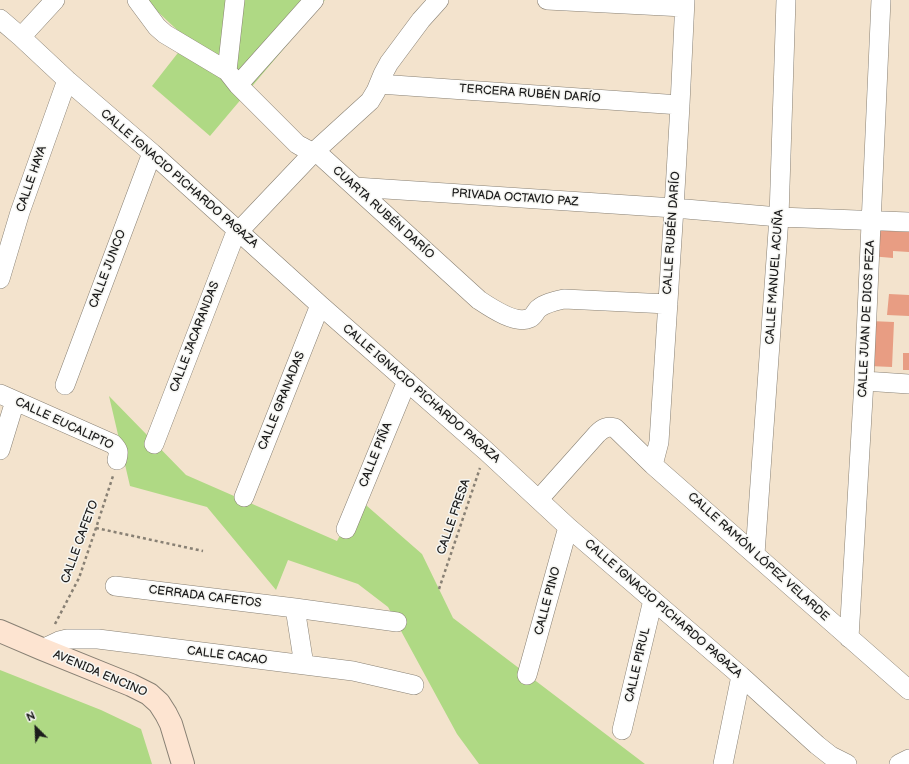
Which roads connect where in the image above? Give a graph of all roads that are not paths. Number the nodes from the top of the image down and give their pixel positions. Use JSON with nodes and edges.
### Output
{"nodes":[{"id":1,"x":55,"y":0,"type":"edge"},
{"id":2,"x":137,"y":0,"type":"edge"},
{"id":3,"x":235,"y":0,"type":"edge"},
{"id":4,"x":314,"y":0,"type":"edge"},
{"id":5,"x":439,"y":0,"type":"edge"},
{"id":6,"x":548,"y":0,"type":"edge"},
{"id":7,"x":786,"y":0,"type":"edge"},
{"id":8,"x":881,"y":0,"type":"edge"},
{"id":9,"x":684,"y":4,"type":"edge"},
{"id":10,"x":0,"y":19,"type":"edge"},
{"id":11,"x":22,"y":38,"type":"junction"},
{"id":12,"x":226,"y":70,"type":"junction"},
{"id":13,"x":67,"y":80,"type":"junction"},
{"id":14,"x":379,"y":84,"type":"junction"},
{"id":15,"x":238,"y":85,"type":"junction"},
{"id":16,"x":680,"y":105,"type":"junction"},
{"id":17,"x":314,"y":152,"type":"junction"},
{"id":18,"x":152,"y":153,"type":"junction"},
{"id":19,"x":355,"y":187,"type":"junction"},
{"id":20,"x":674,"y":208,"type":"junction"},
{"id":21,"x":779,"y":217,"type":"junction"},
{"id":22,"x":872,"y":220,"type":"junction"},
{"id":23,"x":909,"y":222,"type":"edge"},
{"id":24,"x":239,"y":231,"type":"junction"},
{"id":25,"x":0,"y":279,"type":"edge"},
{"id":26,"x":668,"y":304,"type":"junction"},
{"id":27,"x":320,"y":305,"type":"junction"},
{"id":28,"x":406,"y":381,"type":"junction"},
{"id":29,"x":864,"y":381,"type":"junction"},
{"id":30,"x":909,"y":384,"type":"edge"},
{"id":31,"x":65,"y":385,"type":"dead end"},
{"id":32,"x":8,"y":397,"type":"edge"},
{"id":33,"x":154,"y":444,"type":"dead end"},
{"id":34,"x":0,"y":450,"type":"edge"},
{"id":35,"x":117,"y":460,"type":"road end"},
{"id":36,"x":653,"y":464,"type":"junction"},
{"id":37,"x":244,"y":497,"type":"dead end"},
{"id":38,"x":539,"y":499,"type":"junction"},
{"id":39,"x":568,"y":527,"type":"junction"},
{"id":40,"x":346,"y":529,"type":"dead end"},
{"id":41,"x":755,"y":554,"type":"junction"},
{"id":42,"x":115,"y":586,"type":"dead end"},
{"id":43,"x":653,"y":600,"type":"junction"},
{"id":44,"x":295,"y":608,"type":"junction"},
{"id":45,"x":397,"y":622,"type":"dead end"},
{"id":46,"x":0,"y":631,"type":"edge"},
{"id":47,"x":849,"y":638,"type":"junction"},
{"id":48,"x":42,"y":649,"type":"junction"},
{"id":49,"x":304,"y":665,"type":"junction"},
{"id":50,"x":528,"y":675,"type":"dead end"},
{"id":51,"x":741,"y":676,"type":"junction"},
{"id":52,"x":414,"y":685,"type":"dead end"},
{"id":53,"x":909,"y":690,"type":"edge"},
{"id":54,"x":622,"y":730,"type":"dead end"},
{"id":55,"x":909,"y":759,"type":"edge"},
{"id":56,"x":183,"y":764,"type":"edge"},
{"id":57,"x":723,"y":764,"type":"edge"},
{"id":58,"x":845,"y":764,"type":"edge"},
{"id":59,"x":899,"y":764,"type":"edge"}],
"edges":[{"from":1,"to":11,"type":"street"},
{"from":2,"to":12,"type":"street","name":"CUARTA RUBÉN DARÍO"},
{"from":3,"to":12,"type":"street"},
{"from":4,"to":15,"type":"street"},
{"from":5,"to":14,"type":"street","name":"CALLE JACARANDAS"},
{"from":6,"to":9,"type":"street"},
{"from":7,"to":21,"type":"street","name":"CALLE MANUEL ACUÑA"},
{"from":8,"to":22,"type":"street","name":"CALLE JUAN DE DIOS PEZA"},
{"from":9,"to":16,"type":"street","name":"CALLE RUBÉN DARÍO"},
{"from":10,"to":11,"type":"street","name":"CALLE IGNACIO PICHARDO PAGAZA"},
{"from":11,"to":13,"type":"street","name":"CALLE IGNACIO PICHARDO PAGAZA"},
{"from":12,"to":15,"type":"street","name":"CUARTA RUBÉN DARÍO"},
{"from":13,"to":18,"type":"street","name":"CALLE IGNACIO PICHARDO PAGAZA"},
{"from":13,"to":25,"type":"street","name":"CALLE HAYA"},
{"from":14,"to":16,"type":"street","name":"TERCERA RUBÉN DARÍO"},
{"from":14,"to":17,"type":"street","name":"CALLE JACARANDAS"},
{"from":15,"to":17,"type":"street","name":"CUARTA RUBÉN DARÍO"},
{"from":16,"to":20,"type":"street","name":"CALLE RUBÉN DARÍO"},
{"from":17,"to":19,"type":"street","name":"CUARTA RUBÉN DARÍO"},
{"from":17,"to":24,"type":"street","name":"CALLE JACARANDAS"},
{"from":18,"to":24,"type":"street","name":"CALLE IGNACIO PICHARDO PAGAZA"},
{"from":18,"to":31,"type":"street","name":"CALLE JUNCO"},
{"from":19,"to":20,"type":"street","name":"PRIVADA OCTAVIO PAZ"},
{"from":19,"to":26,"type":"street","name":"CUARTA RUBÉN DARÍO"},
{"from":20,"to":21,"type":"street","name":"PRIVADA OCTAVIO PAZ"},
{"from":20,"to":26,"type":"street","name":"CALLE RUBÉN DARÍO"},
{"from":21,"to":22,"type":"street","name":"PRIVADA OCTAVIO PAZ"},
{"from":21,"to":41,"type":"street","name":"CALLE MANUEL ACUÑA"},
{"from":22,"to":23,"type":"street","name":"PRIVADA OCTAVIO PAZ"},
{"from":22,"to":29,"type":"street","name":"CALLE JUAN DE DIOS PEZA"},
{"from":24,"to":27,"type":"street","name":"CALLE IGNACIO PICHARDO PAGAZA"},
{"from":24,"to":33,"type":"street","name":"CALLE JACARANDAS"},
{"from":26,"to":36,"type":"street","name":"CALLE RUBÉN DARÍO"},
{"from":27,"to":28,"type":"street","name":"CALLE IGNACIO PICHARDO PAGAZA"},
{"from":27,"to":37,"type":"street","name":"CALLE GRANADAS"},
{"from":28,"to":38,"type":"street","name":"CALLE IGNACIO PICHARDO PAGAZA"},
{"from":28,"to":40,"type":"street","name":"CALLE PIÑA"},
{"from":29,"to":30,"type":"street"},
{"from":29,"to":47,"type":"street","name":"CALLE JUAN DE DIOS PEZA"},
{"from":32,"to":34,"type":"street"},
{"from":32,"to":35,"type":"street","name":"CALLE EUCALIPTO"},
{"from":36,"to":38,"type":"street","name":"CALLE RAMÓN LÓPEZ VELARDE"},
{"from":36,"to":41,"type":"street","name":"CALLE RAMÓN LÓPEZ VELARDE"},
{"from":38,"to":39,"type":"street","name":"CALLE IGNACIO PICHARDO PAGAZA"},
{"from":39,"to":43,"type":"street","name":"CALLE IGNACIO PICHARDO PAGAZA"},
{"from":39,"to":50,"type":"street","name":"CALLE PINO"},
{"from":41,"to":47,"type":"street","name":"CALLE RAMÓN LÓPEZ VELARDE"},
{"from":42,"to":44,"type":"street","name":"CERRADA CAFETOS"},
{"from":43,"to":51,"type":"street","name":"CALLE IGNACIO PICHARDO PAGAZA"},
{"from":43,"to":54,"type":"street","name":"CALLE PIRUL"},
{"from":44,"to":45,"type":"street","name":"CERRADA CAFETOS"},
{"from":44,"to":49,"type":"street"},
{"from":46,"to":48,"type":"main road","name":"AVENIDA ENCINO"},
{"from":47,"to":53,"type":"street","name":"CALLE RAMÓN LÓPEZ VELARDE"},
{"from":48,"to":49,"type":"street","name":"CALLE CACAO"},
{"from":48,"to":56,"type":"main road","name":"AVENIDA ENCINO"},
{"from":49,"to":52,"type":"street","name":"CALLE CACAO"},
{"from":51,"to":57,"type":"street"},
{"from":51,"to":58,"type":"street","name":"CALLE IGNACIO PICHARDO PAGAZA"},
{"from":55,"to":59,"type":"street"}]}
